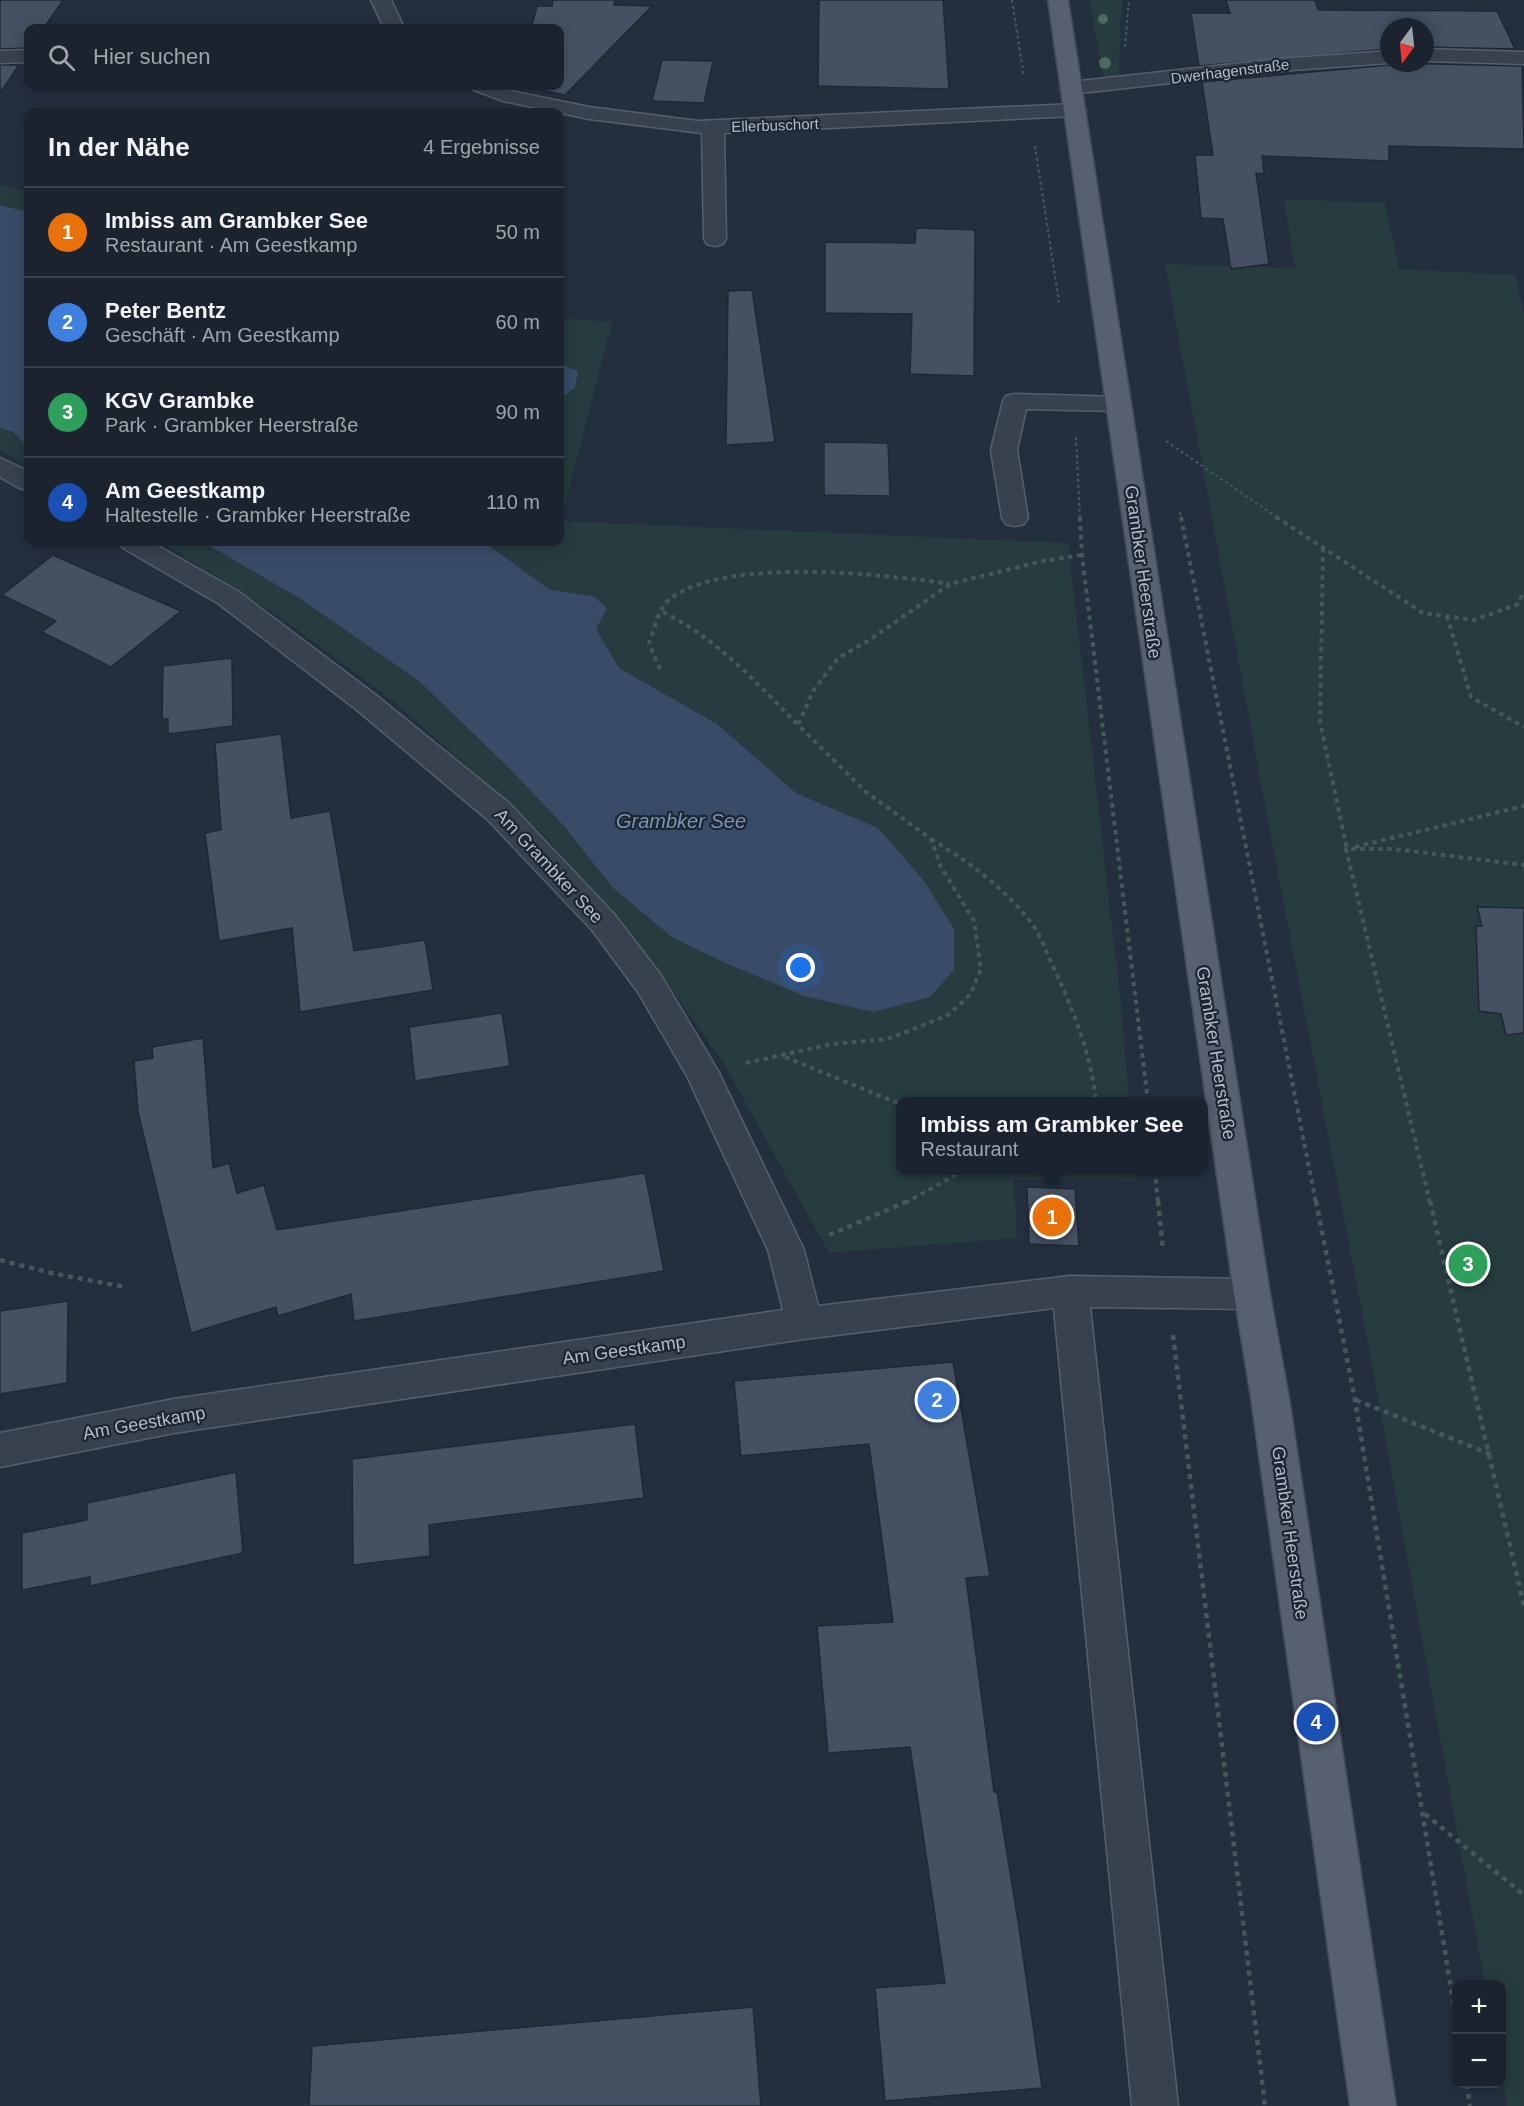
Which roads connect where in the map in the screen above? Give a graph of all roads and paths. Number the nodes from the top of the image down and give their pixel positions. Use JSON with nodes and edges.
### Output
{"nodes":[{"id":1,"x":381,"y":0,"type":"edge"},
{"id":2,"x":1012,"y":0,"type":"edge"},
{"id":3,"x":1058,"y":0,"type":"edge"},
{"id":4,"x":392,"y":24,"type":"edge"},
{"id":5,"x":1434,"y":55,"type":"edge"},
{"id":6,"x":24,"y":56,"type":"edge"},
{"id":7,"x":0,"y":57,"type":"edge"},
{"id":8,"x":1380,"y":58,"type":"edge"},
{"id":9,"x":1524,"y":58,"type":"edge"},
{"id":10,"x":493,"y":90,"type":"edge"},
{"id":11,"x":1073,"y":99,"type":"junction"},
{"id":12,"x":1030,"y":113,"type":"junction"},
{"id":13,"x":713,"y":126,"type":"junction"},
{"id":14,"x":715,"y":238,"type":"dead end"},
{"id":15,"x":1060,"y":310,"type":"dead end"},
{"id":16,"x":1075,"y":402,"type":"junction"},
{"id":17,"x":1119,"y":404,"type":"junction"},
{"id":18,"x":1165,"y":430,"type":"dead end"},
{"id":19,"x":1167,"y":442,"type":"junction"},
{"id":20,"x":1169,"y":453,"type":"dead end"},
{"id":21,"x":0,"y":466,"type":"edge"},
{"id":22,"x":24,"y":480,"type":"edge"},
{"id":23,"x":1178,"y":500,"type":"dead end"},
{"id":24,"x":1015,"y":518,"type":"dead end"},
{"id":25,"x":139,"y":546,"type":"edge"},
{"id":26,"x":1323,"y":548,"type":"junction"},
{"id":27,"x":1082,"y":555,"type":"junction"},
{"id":28,"x":951,"y":584,"type":"junction"},
{"id":29,"x":1524,"y":591,"type":"edge"},
{"id":30,"x":663,"y":612,"type":"junction"},
{"id":31,"x":1447,"y":616,"type":"junction"},
{"id":32,"x":660,"y":669,"type":"dead end"},
{"id":33,"x":798,"y":725,"type":"junction"},
{"id":34,"x":1524,"y":727,"type":"edge"},
{"id":35,"x":1524,"y":806,"type":"edge"},
{"id":36,"x":931,"y":839,"type":"junction"},
{"id":37,"x":1346,"y":849,"type":"junction"},
{"id":38,"x":1524,"y":865,"type":"edge"},
{"id":39,"x":784,"y":1056,"type":"junction"},
{"id":40,"x":701,"y":1071,"type":"junction"},
{"id":41,"x":1095,"y":1097,"type":"edge"},
{"id":42,"x":1148,"y":1097,"type":"edge"},
{"id":43,"x":896,"y":1102,"type":"edge"},
{"id":44,"x":954,"y":1175,"type":"edge"},
{"id":45,"x":1156,"y":1175,"type":"edge"},
{"id":46,"x":786,"y":1250,"type":"junction"},
{"id":47,"x":0,"y":1260,"type":"edge"},
{"id":48,"x":124,"y":1287,"type":"dead end"},
{"id":49,"x":1070,"y":1291,"type":"junction"},
{"id":50,"x":1168,"y":1292,"type":"junction"},
{"id":51,"x":1252,"y":1293,"type":"junction"},
{"id":52,"x":804,"y":1323,"type":"junction"},
{"id":53,"x":1355,"y":1400,"type":"junction"},
{"id":54,"x":0,"y":1450,"type":"edge"},
{"id":55,"x":1490,"y":1454,"type":"junction"},
{"id":56,"x":1524,"y":1606,"type":"edge"},
{"id":57,"x":1424,"y":1813,"type":"junction"},
{"id":58,"x":1524,"y":1895,"type":"edge"},
{"id":59,"x":1452,"y":1993,"type":"edge"},
{"id":60,"x":1468,"y":2088,"type":"edge"},
{"id":61,"x":1155,"y":2106,"type":"edge"},
{"id":62,"x":1265,"y":2106,"type":"edge"},
{"id":63,"x":1373,"y":2106,"type":"edge"},
{"id":64,"x":1470,"y":2106,"type":"edge"}],
"edges":[{"from":1,"to":4,"type":"street"},
{"from":2,"to":12,"type":"path"},
{"from":3,"to":11,"type":"main road","name":"Grambker Heerstraße"},
{"from":5,"to":9,"type":"street"},
{"from":6,"to":7,"type":"street"},
{"from":8,"to":11,"type":"street","name":"Dwerhagenstraße"},
{"from":10,"to":13,"type":"street","name":"Ellerbuschort"},
{"from":11,"to":12,"type":"street","name":"Ellerbuschort"},
{"from":11,"to":17,"type":"main road","name":"Grambker Heerstraße"},
{"from":12,"to":13,"type":"street","name":"Ellerbuschort"},
{"from":12,"to":15,"type":"path"},
{"from":13,"to":14,"type":"street"},
{"from":16,"to":17,"type":"street"},
{"from":16,"to":24,"type":"street"},
{"from":16,"to":27,"type":"path"},
{"from":17,"to":19,"type":"path"},
{"from":17,"to":51,"type":"main road","name":"Grambker Heerstraße"},
{"from":18,"to":19,"type":"path"},
{"from":19,"to":20,"type":"path"},
{"from":19,"to":26,"type":"path"},
{"from":21,"to":22,"type":"street"},
{"from":23,"to":53,"type":"path"},
{"from":25,"to":40,"type":"street","name":"Am Grambker See"},
{"from":26,"to":31,"type":"path"},
{"from":26,"to":37,"type":"path"},
{"from":27,"to":28,"type":"path"},
{"from":27,"to":42,"type":"path"},
{"from":28,"to":30,"type":"path"},
{"from":28,"to":33,"type":"path"},
{"from":29,"to":31,"type":"path"},
{"from":30,"to":32,"type":"path"},
{"from":30,"to":33,"type":"path"},
{"from":31,"to":34,"type":"path"},
{"from":33,"to":36,"type":"path"},
{"from":35,"to":37,"type":"path"},
{"from":36,"to":39,"type":"path"},
{"from":36,"to":41,"type":"path"},
{"from":37,"to":38,"type":"path"},
{"from":37,"to":55,"type":"path"},
{"from":39,"to":40,"type":"path"},
{"from":39,"to":43,"type":"path"},
{"from":40,"to":46,"type":"street","name":"Am Grambker See"},
{"from":44,"to":46,"type":"path"},
{"from":45,"to":50,"type":"path"},
{"from":46,"to":52,"type":"street","name":"Am Grambker See"},
{"from":47,"to":48,"type":"path"},
{"from":49,"to":50,"type":"street","name":"Am Geestkamp"},
{"from":49,"to":52,"type":"street","name":"Am Geestkamp"},
{"from":49,"to":61,"type":"street"},
{"from":50,"to":51,"type":"street","name":"Am Geestkamp"},
{"from":50,"to":62,"type":"path"},
{"from":51,"to":63,"type":"main road","name":"Grambker Heerstraße"},
{"from":52,"to":54,"type":"street","name":"Am Geestkamp"},
{"from":53,"to":55,"type":"path"},
{"from":53,"to":57,"type":"path"},
{"from":55,"to":56,"type":"path"},
{"from":57,"to":58,"type":"path"},
{"from":57,"to":59,"type":"path"},
{"from":60,"to":64,"type":"path"}]}
